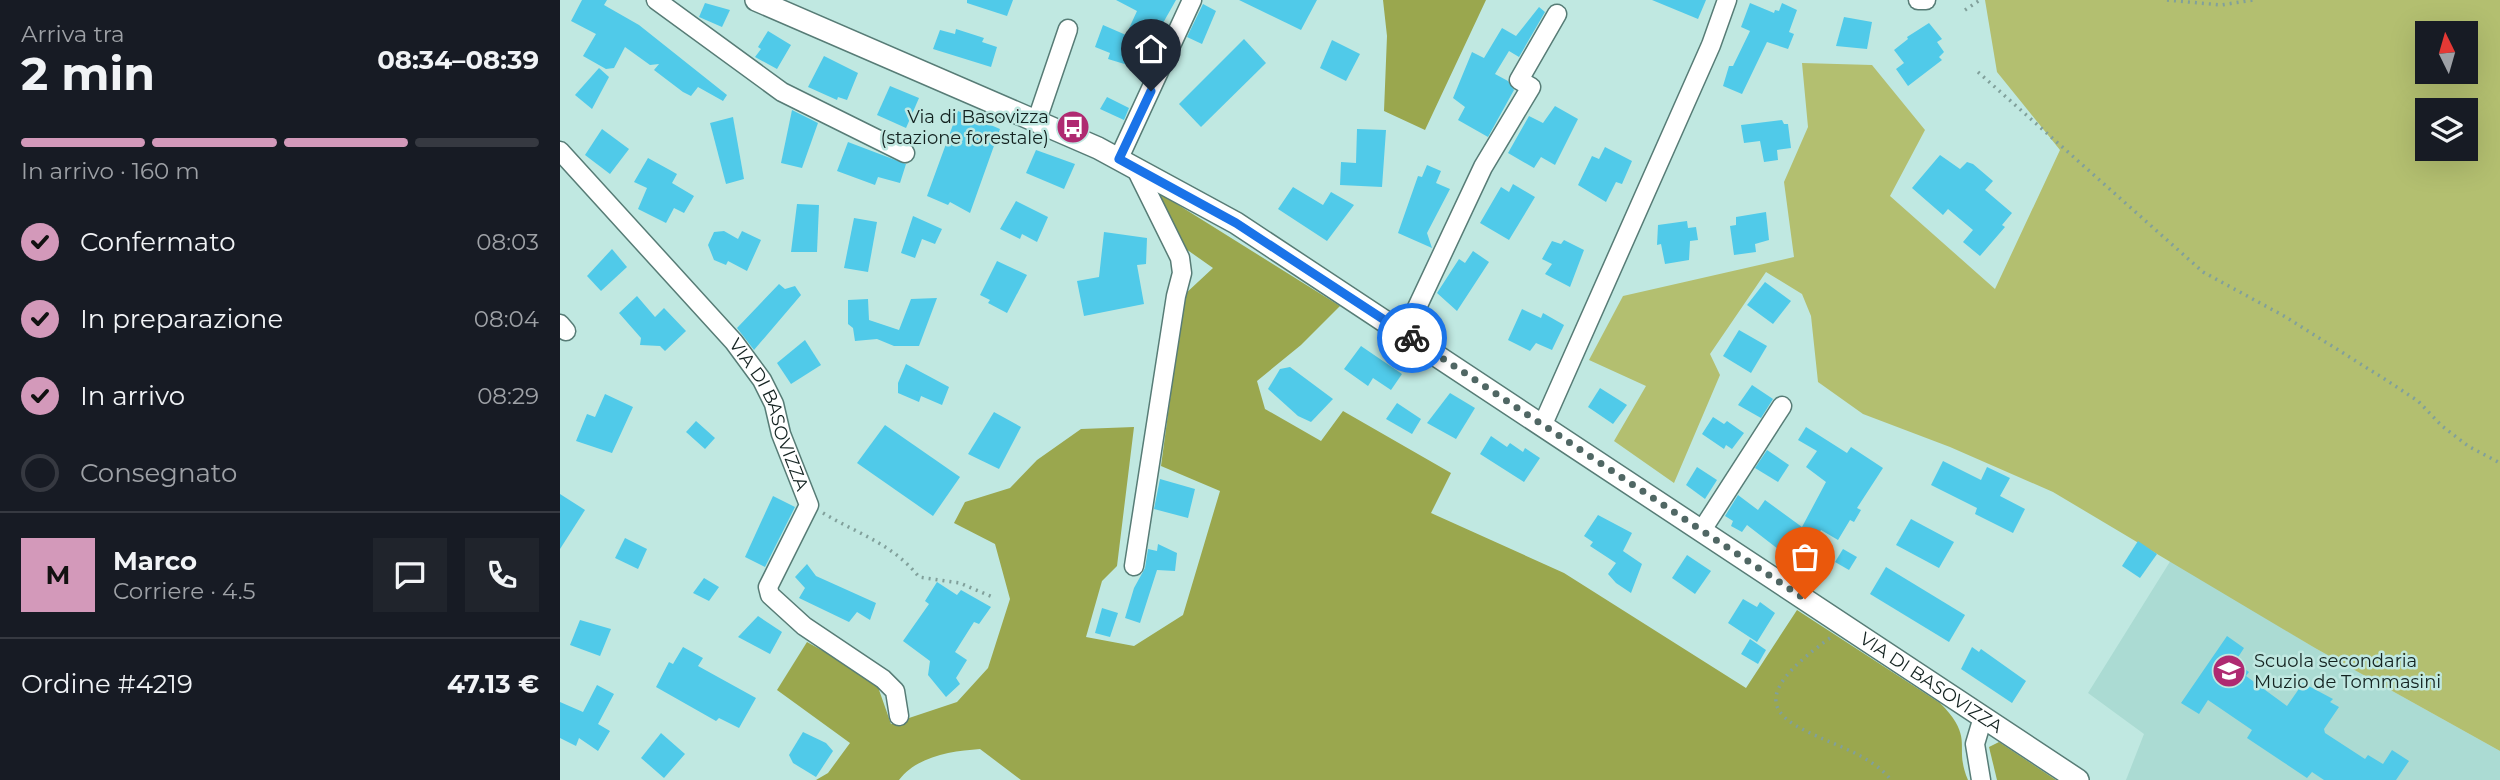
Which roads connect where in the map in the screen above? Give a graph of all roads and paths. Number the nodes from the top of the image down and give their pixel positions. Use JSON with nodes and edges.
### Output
{"nodes":[{"id":1,"x":656,"y":0,"type":"edge"},
{"id":2,"x":1192,"y":0,"type":"edge"},
{"id":3,"x":1727,"y":0,"type":"edge"},
{"id":4,"x":1980,"y":0,"type":"edge"},
{"id":5,"x":2167,"y":0,"type":"edge"},
{"id":6,"x":2253,"y":0,"type":"edge"},
{"id":7,"x":759,"y":1,"type":"edge"},
{"id":8,"x":1965,"y":10,"type":"dead end"},
{"id":9,"x":1557,"y":14,"type":"dead end"},
{"id":10,"x":1068,"y":29,"type":"dead end"},
{"id":11,"x":1978,"y":72,"type":"dead end"},
{"id":12,"x":1037,"y":120,"type":"junction"},
{"id":13,"x":560,"y":151,"type":"edge"},
{"id":14,"x":905,"y":152,"type":"dead end"},
{"id":15,"x":1127,"y":163,"type":"junction"},
{"id":16,"x":1405,"y":333,"type":"junction"},
{"id":17,"x":1782,"y":406,"type":"dead end"},
{"id":18,"x":1543,"y":424,"type":"junction"},
{"id":19,"x":2500,"y":463,"type":"edge"},
{"id":20,"x":809,"y":505,"type":"junction"},
{"id":21,"x":1702,"y":530,"type":"junction"},
{"id":22,"x":1134,"y":566,"type":"dead end"},
{"id":23,"x":995,"y":598,"type":"dead end"},
{"id":24,"x":1846,"y":626,"type":"junction"},
{"id":25,"x":898,"y":716,"type":"dead end"},
{"id":26,"x":1983,"y":717,"type":"junction"},
{"id":27,"x":1891,"y":780,"type":"edge"},
{"id":28,"x":1981,"y":780,"type":"edge"},
{"id":29,"x":2078,"y":780,"type":"edge"}],
"edges":[{"from":1,"to":14,"type":"street"},
{"from":2,"to":15,"type":"street"},
{"from":3,"to":18,"type":"street"},
{"from":4,"to":8,"type":"path"},
{"from":5,"to":6,"type":"path"},
{"from":7,"to":12,"type":"main road","name":"VIA DI BASOVIZZA"},
{"from":9,"to":16,"type":"street"},
{"from":10,"to":12,"type":"street"},
{"from":11,"to":19,"type":"path"},
{"from":12,"to":15,"type":"main road","name":"VIA DI BASOVIZZA"},
{"from":13,"to":20,"type":"street","name":"VIA DI BASOVIZZA"},
{"from":15,"to":16,"type":"main road","name":"VIA DI BASOVIZZA"},
{"from":15,"to":22,"type":"street"},
{"from":16,"to":18,"type":"main road","name":"VIA DI BASOVIZZA"},
{"from":17,"to":21,"type":"street"},
{"from":18,"to":21,"type":"main road","name":"VIA DI BASOVIZZA"},
{"from":20,"to":23,"type":"path"},
{"from":20,"to":25,"type":"street","name":"VIA DI BASOVIZZA"},
{"from":21,"to":24,"type":"main road","name":"VIA DI BASOVIZZA"},
{"from":24,"to":26,"type":"main road","name":"VIA DI BASOVIZZA"},
{"from":24,"to":27,"type":"path"},
{"from":26,"to":28,"type":"street"},
{"from":26,"to":29,"type":"main road","name":"VIA DI BASOVIZZA"}]}
